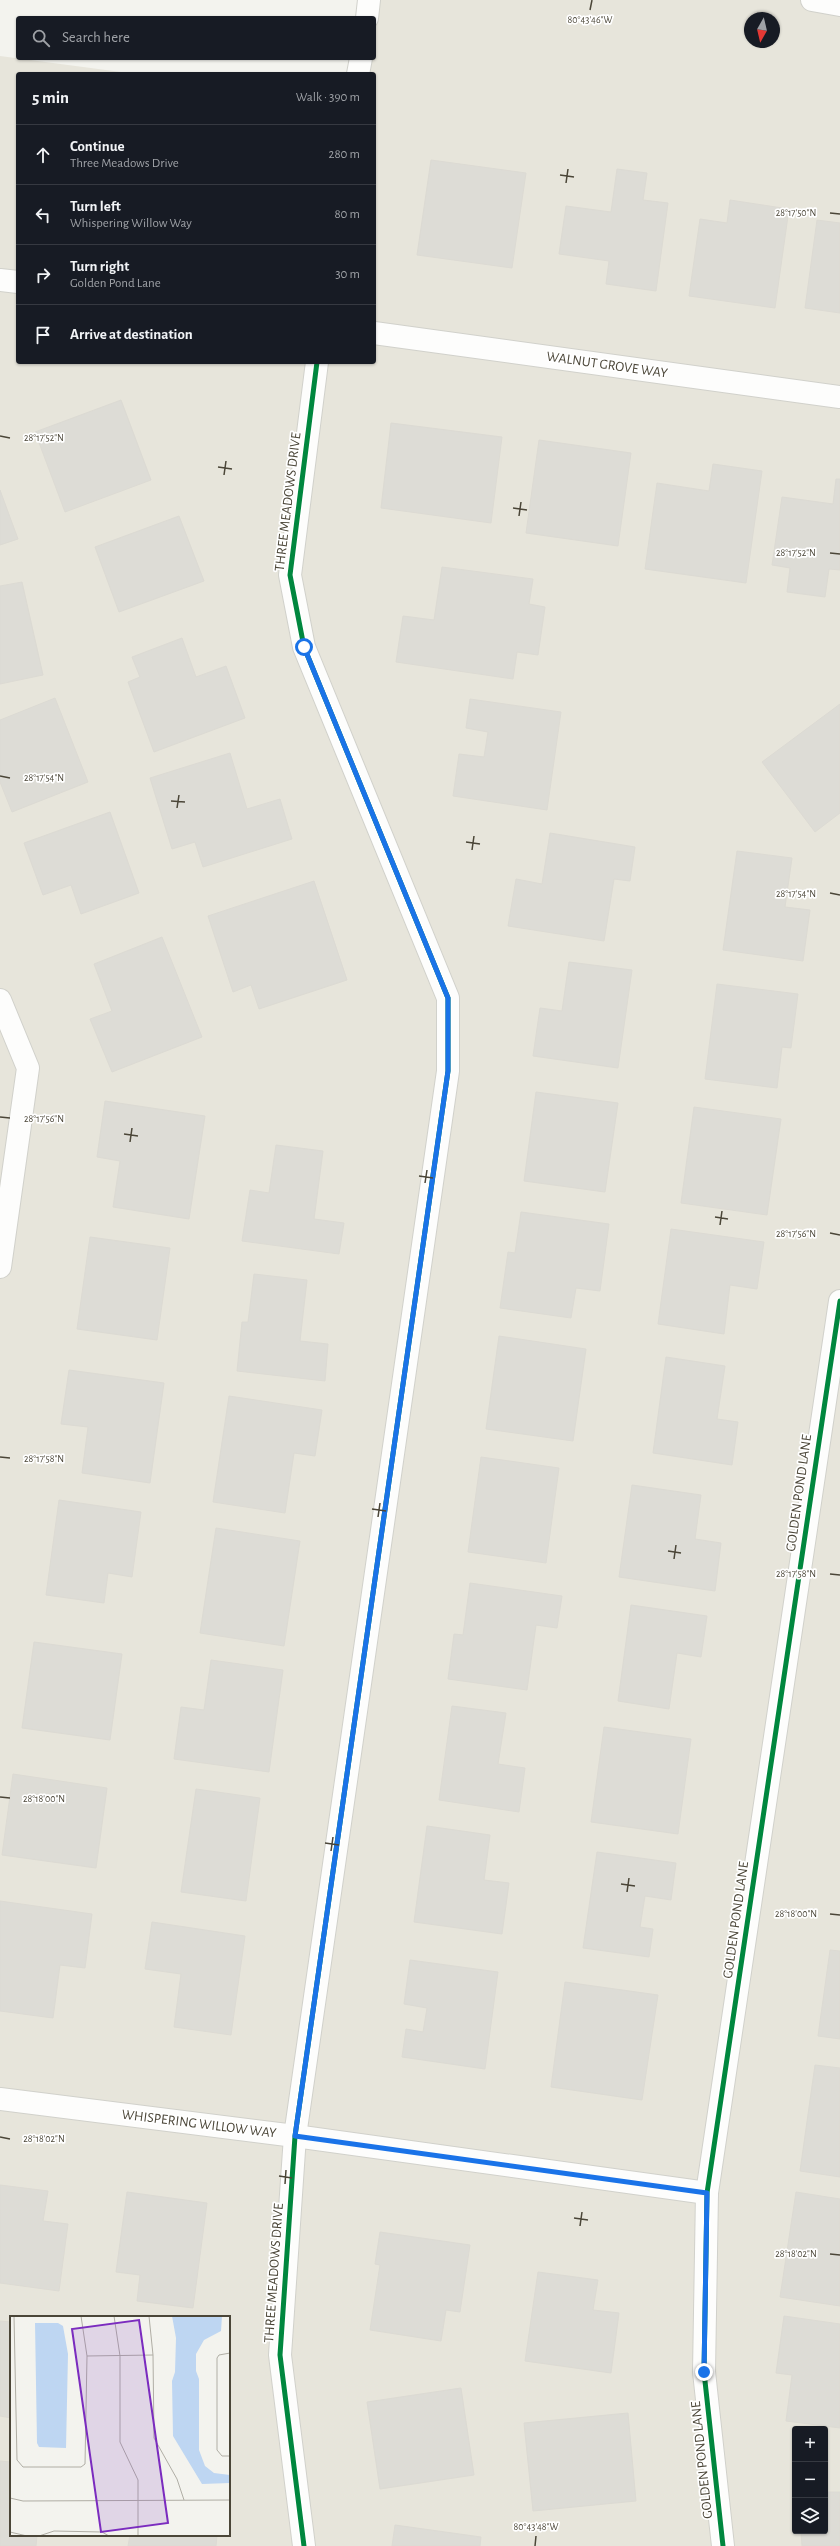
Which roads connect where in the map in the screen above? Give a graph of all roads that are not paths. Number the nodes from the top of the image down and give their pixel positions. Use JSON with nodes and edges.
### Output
{"nodes":[{"id":1,"x":369,"y":0,"type":"edge"},
{"id":2,"x":812,"y":0,"type":"edge"},
{"id":3,"x":840,"y":5,"type":"edge"},
{"id":4,"x":367,"y":16,"type":"edge"},
{"id":5,"x":361,"y":60,"type":"edge"},
{"id":6,"x":358,"y":72,"type":"edge"},
{"id":7,"x":0,"y":280,"type":"edge"},
{"id":8,"x":16,"y":282,"type":"edge"},
{"id":9,"x":376,"y":333,"type":"edge"},
{"id":10,"x":317,"y":364,"type":"edge"},
{"id":11,"x":840,"y":397,"type":"edge"},
{"id":12,"x":0,"y":1000,"type":"edge"},
{"id":13,"x":0,"y":1267,"type":"edge"},
{"id":14,"x":840,"y":1301,"type":"edge"},
{"id":15,"x":0,"y":2099,"type":"edge"},
{"id":16,"x":295,"y":2136,"type":"junction"},
{"id":17,"x":707,"y":2193,"type":"junction"},
{"id":18,"x":304,"y":2546,"type":"edge"},
{"id":19,"x":723,"y":2546,"type":"edge"}],
"edges":[{"from":1,"to":4,"type":"street"},
{"from":2,"to":3,"type":"street"},
{"from":5,"to":6,"type":"street"},
{"from":7,"to":8,"type":"street"},
{"from":9,"to":11,"type":"street","name":"WALNUT GROVE WAY"},
{"from":10,"to":16,"type":"street","name":"THREE MEADOWS DRIVE"},
{"from":12,"to":13,"type":"street"},
{"from":14,"to":17,"type":"street","name":"GOLDEN POND LANE"},
{"from":15,"to":16,"type":"street","name":"WHISPERING WILLOW WAY"},
{"from":16,"to":17,"type":"street","name":"WHISPERING WILLOW WAY"},
{"from":16,"to":18,"type":"street","name":"THREE MEADOWS DRIVE"},
{"from":17,"to":19,"type":"street","name":"GOLDEN POND LANE"}]}
